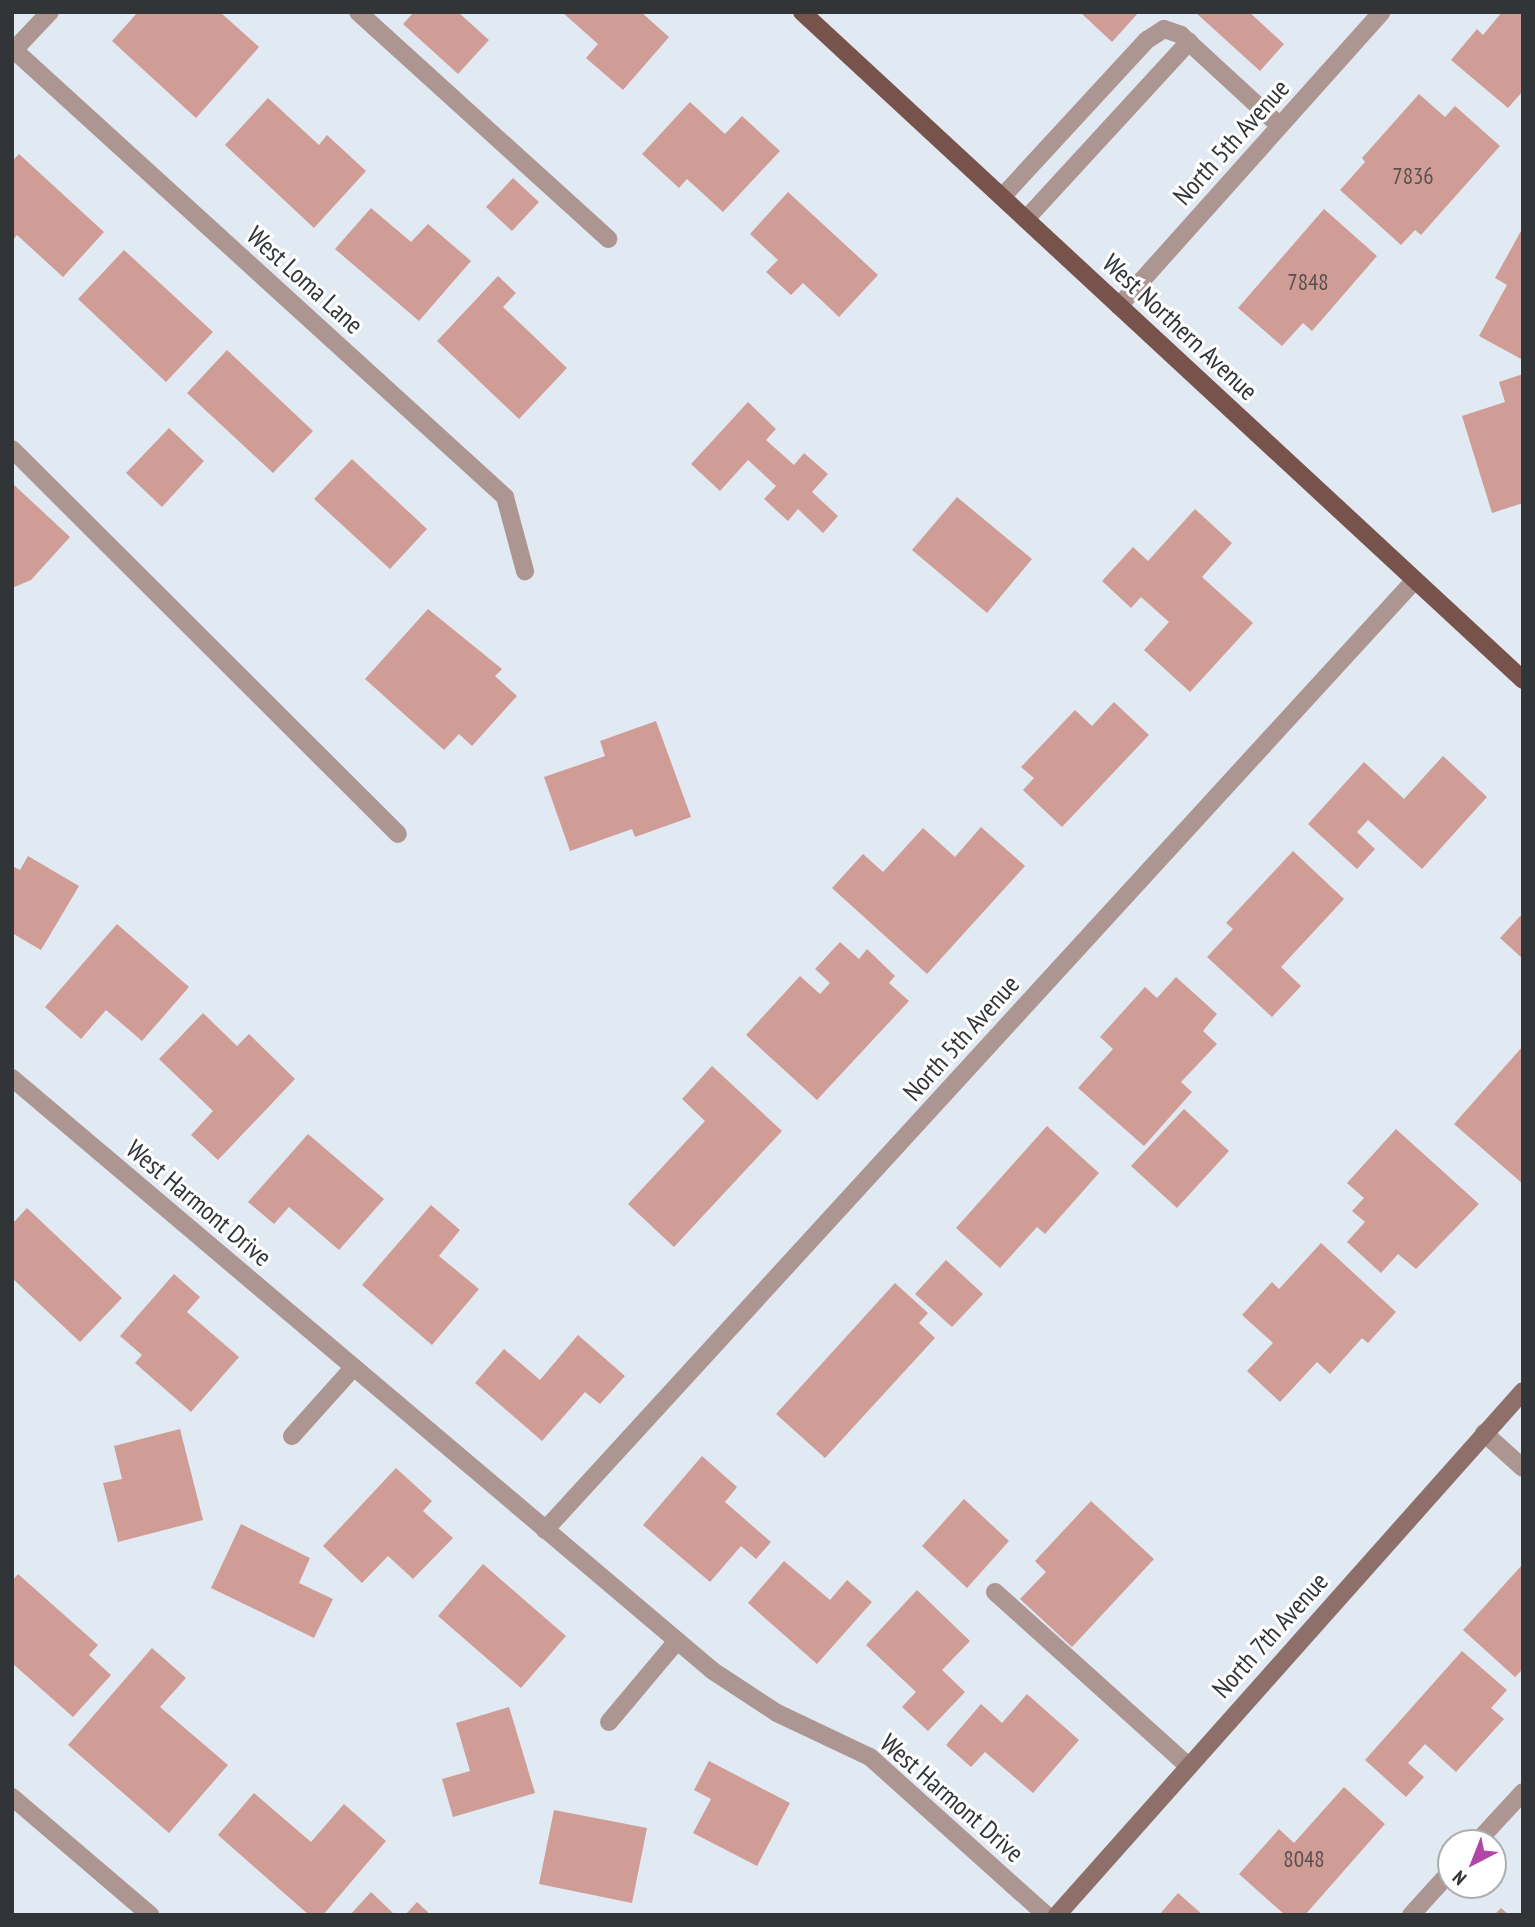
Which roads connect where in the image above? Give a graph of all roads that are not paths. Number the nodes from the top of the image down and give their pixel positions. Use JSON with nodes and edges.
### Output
{"nodes":[{"id":1,"x":50,"y":12,"type":"edge"},
{"id":2,"x":358,"y":12,"type":"edge"},
{"id":3,"x":802,"y":12,"type":"edge"},
{"id":4,"x":1382,"y":12,"type":"edge"},
{"id":5,"x":1189,"y":42,"type":"junction"},
{"id":6,"x":13,"y":51,"type":"edge"},
{"id":7,"x":1280,"y":126,"type":"junction"},
{"id":8,"x":1002,"y":197,"type":"junction"},
{"id":9,"x":1026,"y":219,"type":"junction"},
{"id":10,"x":608,"y":239,"type":"dead end"},
{"id":11,"x":1119,"y":306,"type":"junction"},
{"id":12,"x":12,"y":449,"type":"edge"},
{"id":13,"x":525,"y":571,"type":"dead end"},
{"id":14,"x":1415,"y":580,"type":"junction"},
{"id":15,"x":1523,"y":680,"type":"edge"},
{"id":16,"x":398,"y":834,"type":"dead end"},
{"id":17,"x":12,"y":1078,"type":"edge"},
{"id":18,"x":353,"y":1368,"type":"junction"},
{"id":19,"x":1523,"y":1391,"type":"edge"},
{"id":20,"x":1485,"y":1433,"type":"junction"},
{"id":21,"x":292,"y":1436,"type":"dead end"},
{"id":22,"x":1523,"y":1468,"type":"edge"},
{"id":23,"x":545,"y":1530,"type":"junction"},
{"id":24,"x":995,"y":1592,"type":"dead end"},
{"id":25,"x":677,"y":1641,"type":"junction"},
{"id":26,"x":609,"y":1722,"type":"dead end"},
{"id":27,"x":1188,"y":1766,"type":"junction"},
{"id":28,"x":1523,"y":1792,"type":"edge"},
{"id":29,"x":12,"y":1797,"type":"edge"},
{"id":30,"x":1489,"y":1829,"type":"edge"},
{"id":31,"x":1437,"y":1886,"type":"edge"},
{"id":32,"x":150,"y":1915,"type":"edge"},
{"id":33,"x":1046,"y":1915,"type":"edge"},
{"id":34,"x":1057,"y":1915,"type":"edge"},
{"id":35,"x":1411,"y":1915,"type":"edge"}],
"edges":[{"from":1,"to":6,"type":"street"},
{"from":2,"to":10,"type":"street"},
{"from":3,"to":8,"type":"main road","name":"West Northern Avenue"},
{"from":4,"to":7,"type":"street","name":"North 5th Avenue"},
{"from":5,"to":7,"type":"street"},
{"from":5,"to":8,"type":"street"},
{"from":5,"to":9,"type":"street"},
{"from":6,"to":13,"type":"street","name":"West Loma Lane"},
{"from":7,"to":11,"type":"street","name":"North 5th Avenue"},
{"from":8,"to":9,"type":"main road","name":"West Northern Avenue"},
{"from":9,"to":11,"type":"main road","name":"West Northern Avenue"},
{"from":11,"to":14,"type":"main road","name":"West Northern Avenue"},
{"from":12,"to":16,"type":"street"},
{"from":14,"to":15,"type":"main road","name":"West Northern Avenue"},
{"from":14,"to":23,"type":"street","name":"North 5th Avenue"},
{"from":17,"to":18,"type":"street","name":"West Harmont Drive"},
{"from":18,"to":21,"type":"street"},
{"from":18,"to":23,"type":"street","name":"West Harmont Drive"},
{"from":19,"to":20,"type":"main road","name":"North 7th Avenue"},
{"from":20,"to":22,"type":"street"},
{"from":20,"to":27,"type":"main road","name":"North 7th Avenue"},
{"from":23,"to":25,"type":"street","name":"West Harmont Drive"},
{"from":24,"to":27,"type":"street"},
{"from":25,"to":26,"type":"street"},
{"from":25,"to":33,"type":"street","name":"West Harmont Drive"},
{"from":27,"to":34,"type":"main road","name":"North 7th Avenue"},
{"from":28,"to":30,"type":"street"},
{"from":29,"to":32,"type":"street"},
{"from":31,"to":35,"type":"street"}]}
